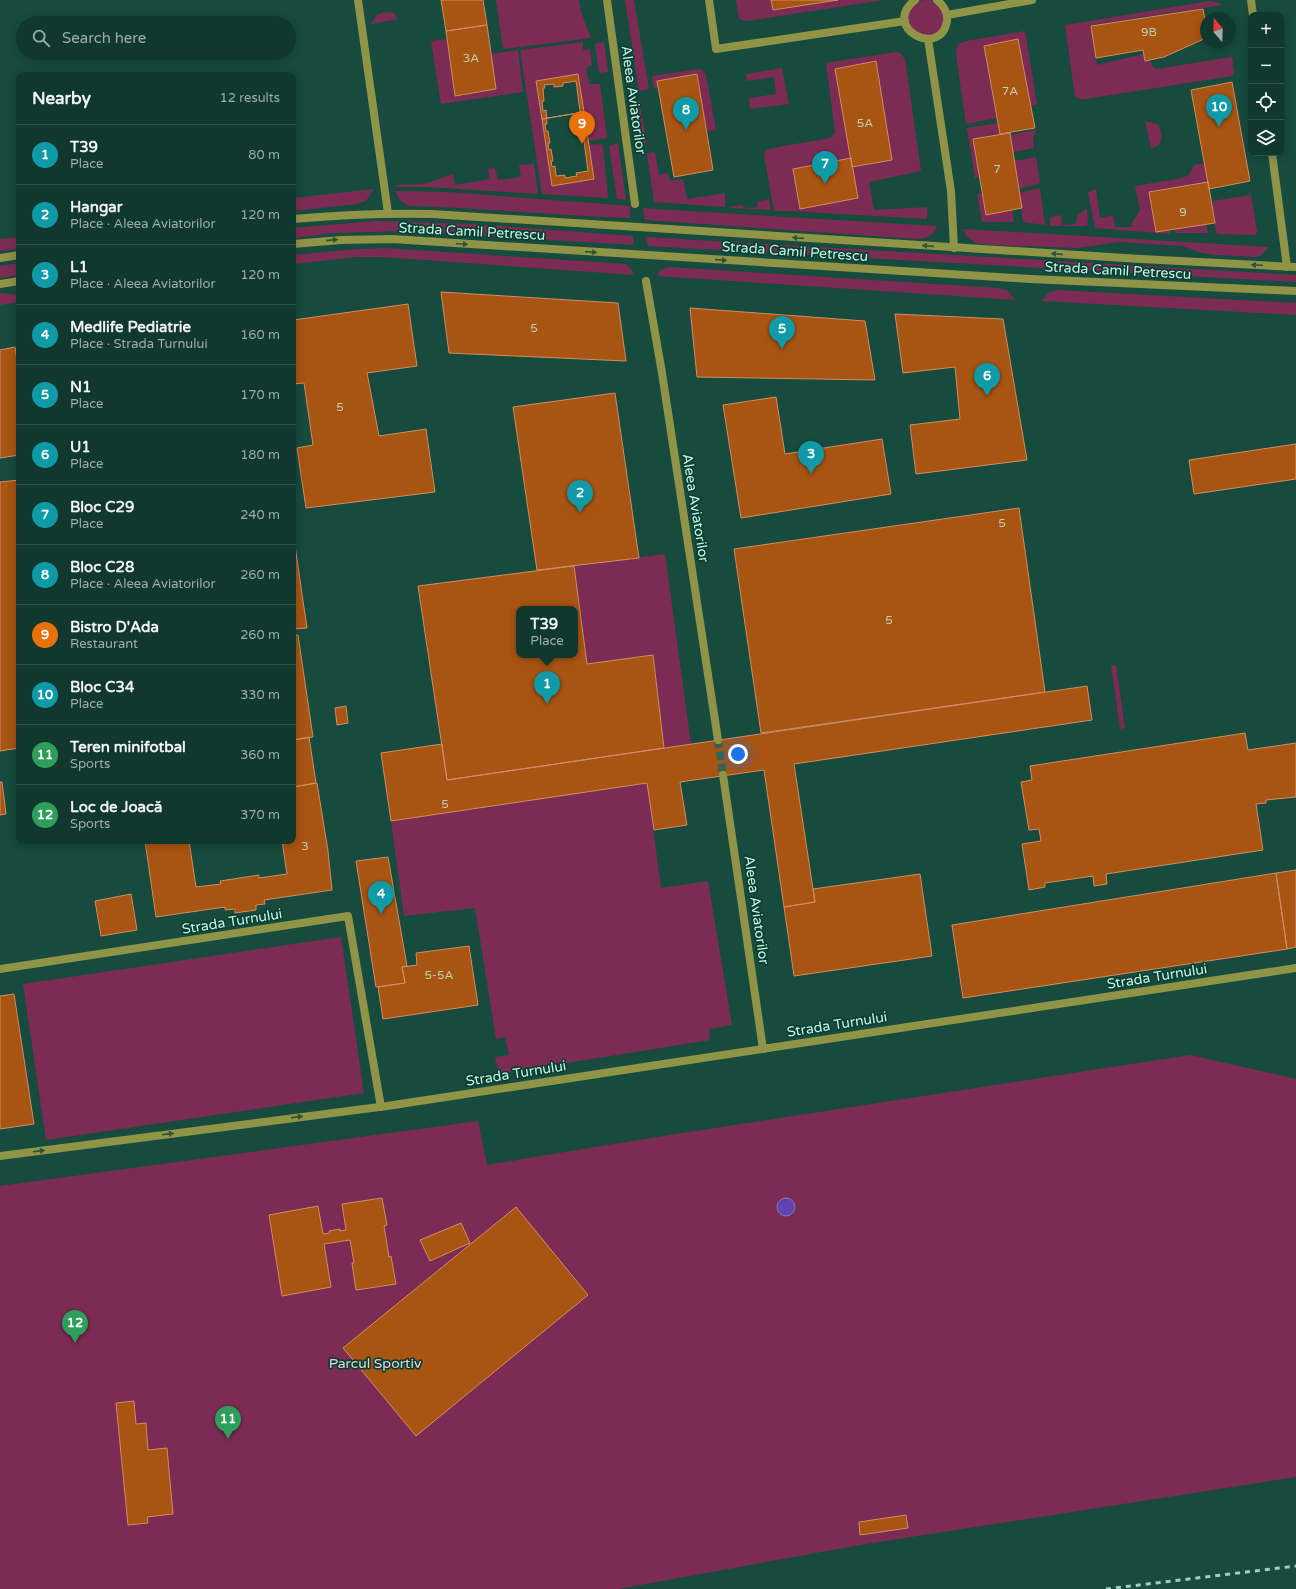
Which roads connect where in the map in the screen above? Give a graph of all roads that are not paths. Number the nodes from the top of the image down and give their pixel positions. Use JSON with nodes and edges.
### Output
{"nodes":[{"id":1,"x":358,"y":0,"type":"edge"},
{"id":2,"x":607,"y":0,"type":"edge"},
{"id":3,"x":709,"y":0,"type":"edge"},
{"id":4,"x":915,"y":0,"type":"edge"},
{"id":5,"x":936,"y":0,"type":"edge"},
{"id":6,"x":1032,"y":0,"type":"edge"},
{"id":7,"x":1251,"y":0,"type":"edge"},
{"id":8,"x":996,"y":3,"type":"edge"},
{"id":9,"x":1253,"y":12,"type":"edge"},
{"id":10,"x":947,"y":15,"type":"junction"},
{"id":11,"x":905,"y":21,"type":"junction"},
{"id":12,"x":928,"y":39,"type":"junction"},
{"id":13,"x":1272,"y":156,"type":"edge"},
{"id":14,"x":635,"y":204,"type":"dead end"},
{"id":15,"x":388,"y":213,"type":"junction"},
{"id":16,"x":296,"y":219,"type":"edge"},
{"id":17,"x":296,"y":244,"type":"edge"},
{"id":18,"x":954,"y":248,"type":"junction"},
{"id":19,"x":16,"y":255,"type":"edge"},
{"id":20,"x":0,"y":258,"type":"edge"},
{"id":21,"x":1287,"y":267,"type":"junction"},
{"id":22,"x":1296,"y":267,"type":"edge"},
{"id":23,"x":16,"y":281,"type":"edge"},
{"id":24,"x":646,"y":281,"type":"dead end"},
{"id":25,"x":0,"y":284,"type":"edge"},
{"id":26,"x":1296,"y":291,"type":"edge"},
{"id":27,"x":718,"y":740,"type":"tunnel mouth"},
{"id":28,"x":723,"y":775,"type":"tunnel mouth"},
{"id":29,"x":1296,"y":968,"type":"edge"},
{"id":30,"x":0,"y":969,"type":"edge"},
{"id":31,"x":764,"y":1048,"type":"junction"},
{"id":32,"x":381,"y":1107,"type":"junction"},
{"id":33,"x":0,"y":1156,"type":"edge"}],
"edges":[{"from":1,"to":15,"type":"street","name":"Strada Camil Petrescu"},
{"from":2,"to":14,"type":"street","name":"Aleea Aviatorilor"},
{"from":3,"to":11,"type":"street"},
{"from":4,"to":11,"type":"street"},
{"from":5,"to":10,"type":"street"},
{"from":6,"to":8,"type":"street"},
{"from":7,"to":9,"type":"street"},
{"from":8,"to":10,"type":"street"},
{"from":10,"to":12,"type":"street"},
{"from":11,"to":12,"type":"street"},
{"from":12,"to":18,"type":"street"},
{"from":13,"to":21,"type":"street"},
{"from":15,"to":16,"type":"street","name":"Strada Camil Petrescu"},
{"from":18,"to":15,"type":"street","name":"Strada Camil Petrescu","one_way":true},
{"from":17,"to":26,"type":"street","name":"Strada Camil Petrescu","one_way":true},
{"from":21,"to":18,"type":"street","name":"Strada Camil Petrescu","one_way":true},
{"from":19,"to":20,"type":"street"},
{"from":21,"to":22,"type":"street","name":"Strada Camil Petrescu"},
{"from":23,"to":25,"type":"street"},
{"from":24,"to":27,"type":"street","name":"Aleea Aviatorilor"},
{"from":28,"to":31,"type":"street","name":"Aleea Aviatorilor"},
{"from":29,"to":31,"type":"street","name":"Strada Turnului"},
{"from":30,"to":32,"type":"street","name":"Strada Turnului"},
{"from":31,"to":32,"type":"street","name":"Strada Turnului"},
{"from":33,"to":32,"type":"street","name":"Strada Turnului","one_way":true}]}
